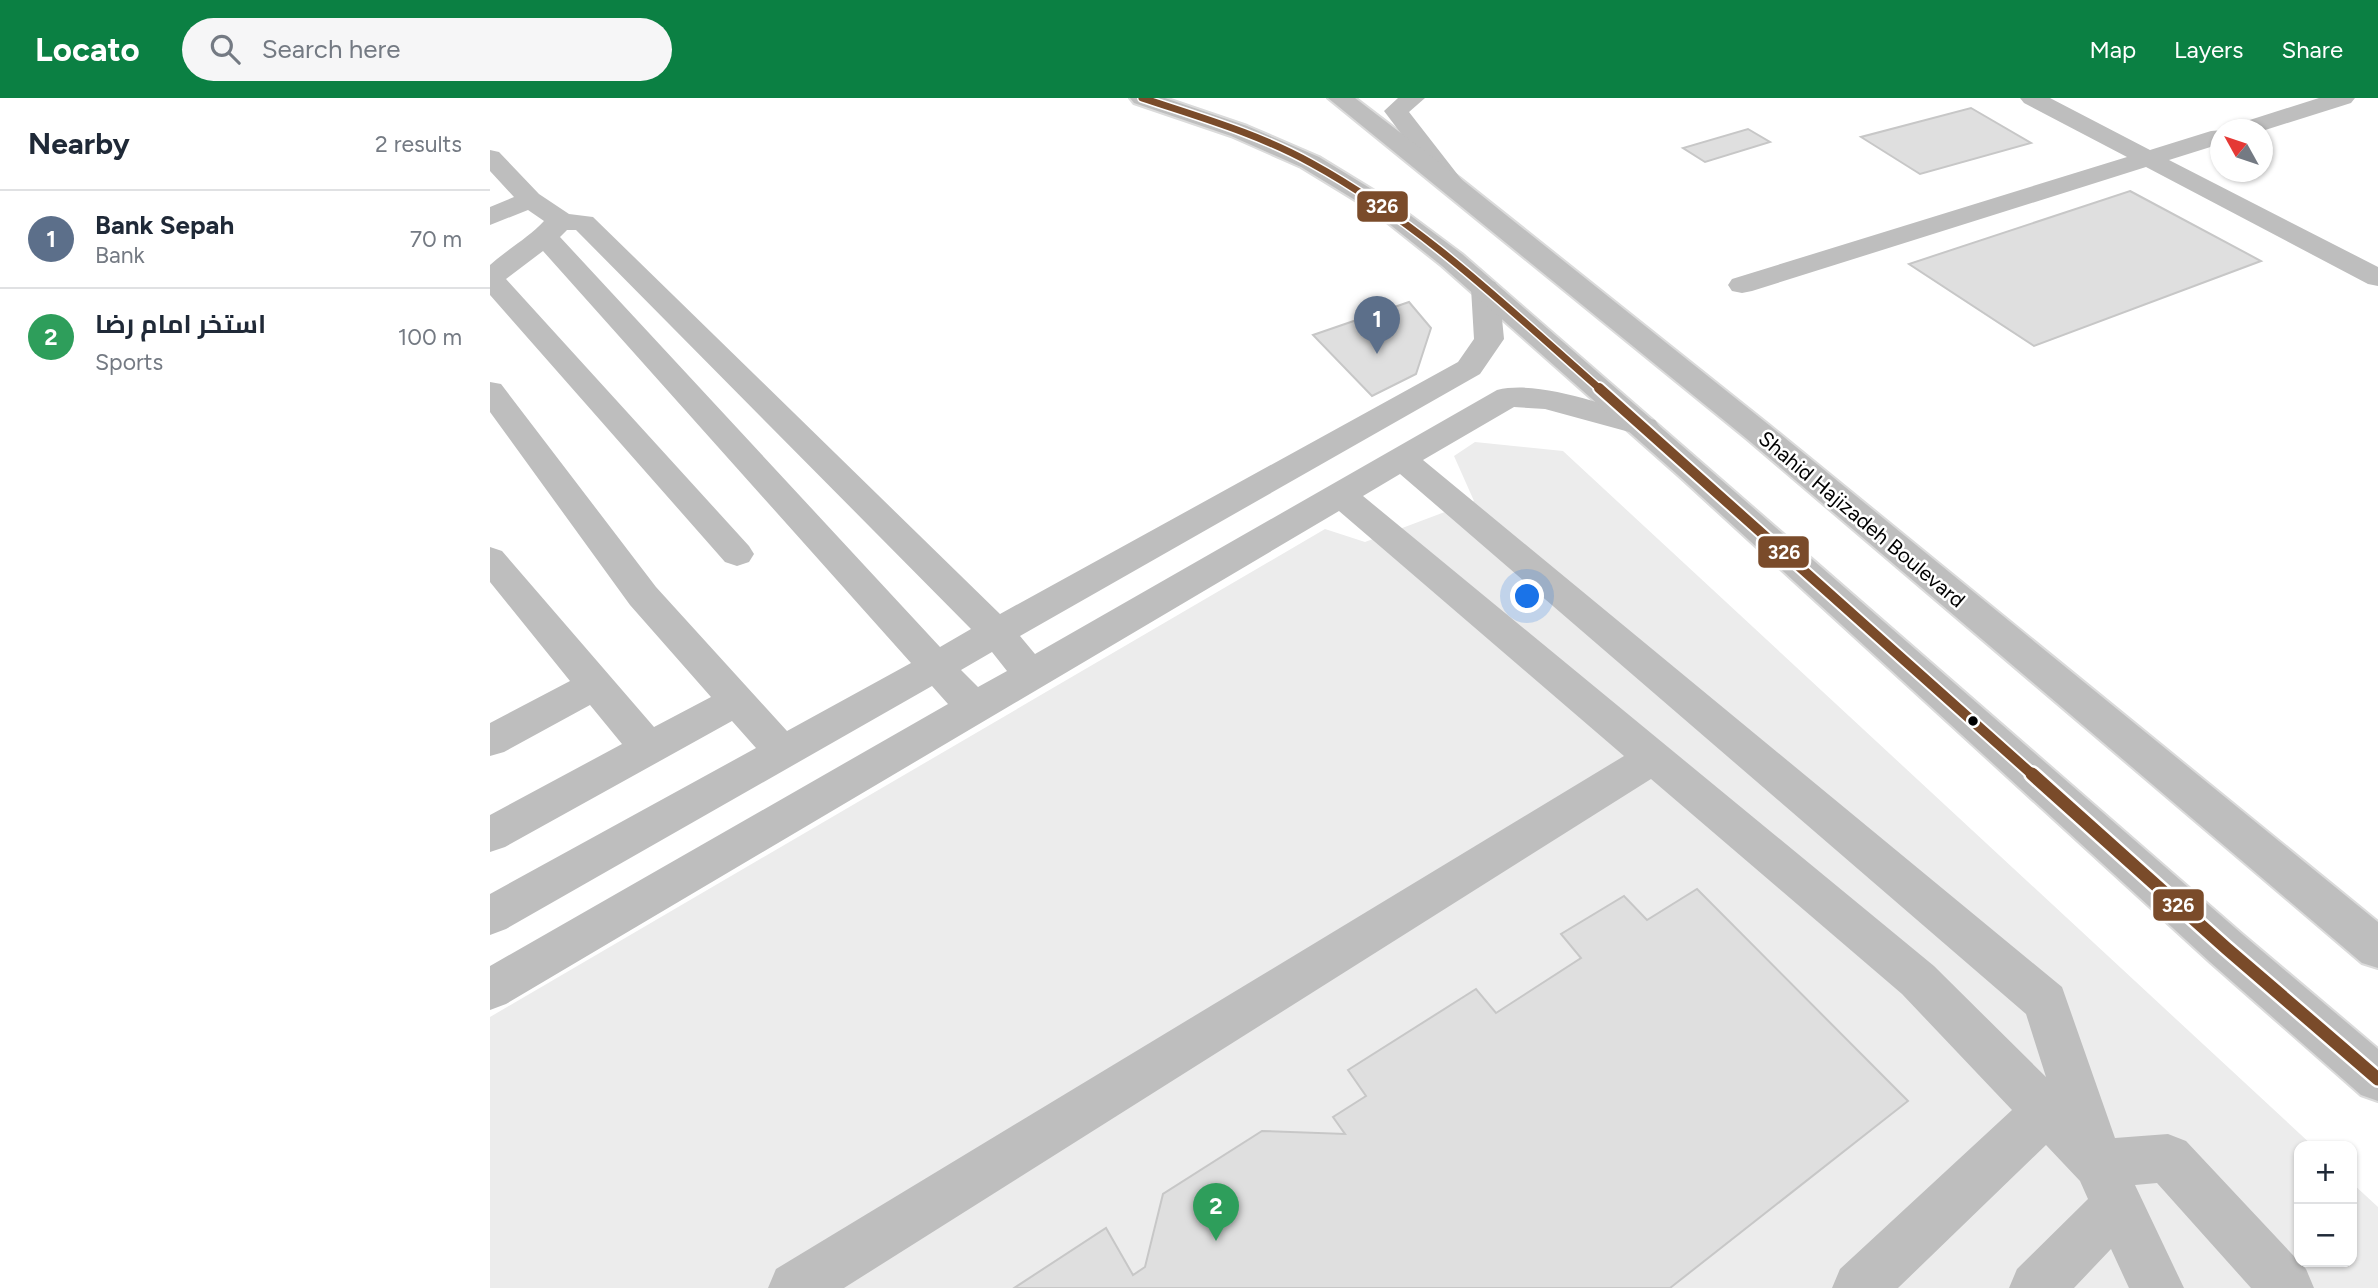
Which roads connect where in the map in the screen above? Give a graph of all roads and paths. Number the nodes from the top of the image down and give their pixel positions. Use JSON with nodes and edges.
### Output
{"nodes":[{"id":1,"x":1142,"y":98,"type":"edge"},
{"id":2,"x":1340,"y":98,"type":"edge"},
{"id":3,"x":1413,"y":98,"type":"edge"},
{"id":4,"x":2032,"y":98,"type":"edge"},
{"id":5,"x":2343,"y":98,"type":"edge"},
{"id":6,"x":2273,"y":120,"type":"edge"},
{"id":7,"x":2210,"y":140,"type":"edge"},
{"id":8,"x":490,"y":158,"type":"edge"},
{"id":9,"x":2149,"y":159,"type":"junction"},
{"id":10,"x":1452,"y":184,"type":"junction"},
{"id":11,"x":530,"y":199,"type":"junction"},
{"id":12,"x":490,"y":217,"type":"edge"},
{"id":13,"x":554,"y":230,"type":"junction"},
{"id":14,"x":2378,"y":278,"type":"edge"},
{"id":15,"x":490,"y":279,"type":"edge"},
{"id":16,"x":1742,"y":285,"type":"dead end"},
{"id":17,"x":1485,"y":288,"type":"junction"},
{"id":18,"x":490,"y":391,"type":"edge"},
{"id":19,"x":1644,"y":427,"type":"junction"},
{"id":20,"x":1402,"y":459,"type":"junction"},
{"id":21,"x":1341,"y":495,"type":"junction"},
{"id":22,"x":737,"y":554,"type":"dead end"},
{"id":23,"x":490,"y":559,"type":"edge"},
{"id":24,"x":996,"y":632,"type":"junction"},
{"id":25,"x":937,"y":666,"type":"junction"},
{"id":26,"x":1031,"y":675,"type":"junction"},
{"id":27,"x":595,"y":685,"type":"junction"},
{"id":28,"x":737,"y":701,"type":"junction"},
{"id":29,"x":974,"y":708,"type":"junction"},
{"id":30,"x":490,"y":741,"type":"edge"},
{"id":31,"x":649,"y":749,"type":"junction"},
{"id":32,"x":783,"y":752,"type":"junction"},
{"id":33,"x":1654,"y":757,"type":"junction"},
{"id":34,"x":490,"y":835,"type":"edge"},
{"id":35,"x":490,"y":916,"type":"edge"},
{"id":36,"x":2370,"y":931,"type":"edge"},
{"id":37,"x":2226,"y":948,"type":"junction"},
{"id":38,"x":490,"y":990,"type":"edge"},
{"id":39,"x":2378,"y":1079,"type":"edge"},
{"id":40,"x":2378,"y":1098,"type":"edge"},
{"id":41,"x":2047,"y":1111,"type":"junction"},
{"id":42,"x":2108,"y":1185,"type":"junction"},
{"id":43,"x":795,"y":1288,"type":"edge"},
{"id":44,"x":1859,"y":1288,"type":"edge"},
{"id":45,"x":2036,"y":1288,"type":"edge"},
{"id":46,"x":2157,"y":1288,"type":"edge"},
{"id":47,"x":2287,"y":1288,"type":"edge"}],
"edges":[{"from":1,"to":17,"type":"main road"},
{"from":2,"to":10,"type":"main road","name":"Shahid Hajizadeh Boulevard"},
{"from":3,"to":10,"type":"main road"},
{"from":4,"to":9,"type":"main road"},
{"from":5,"to":6,"type":"main road"},
{"from":7,"to":9,"type":"main road"},
{"from":8,"to":11,"type":"main road"},
{"from":9,"to":14,"type":"main road"},
{"from":9,"to":16,"type":"main road"},
{"from":10,"to":36,"type":"main road","name":"Shahid Hajizadeh Boulevard"},
{"from":11,"to":12,"type":"main road"},
{"from":11,"to":13,"type":"main road"},
{"from":13,"to":15,"type":"main road"},
{"from":13,"to":24,"type":"main road"},
{"from":13,"to":25,"type":"main road"},
{"from":15,"to":22,"type":"main road"},
{"from":17,"to":19,"type":"main road"},
{"from":17,"to":24,"type":"main road"},
{"from":18,"to":28,"type":"main road"},
{"from":19,"to":20,"type":"main road"},
{"from":19,"to":37,"type":"main road"},
{"from":20,"to":21,"type":"main road"},
{"from":20,"to":42,"type":"main road"},
{"from":21,"to":26,"type":"main road"},
{"from":21,"to":33,"type":"main road"},
{"from":23,"to":27,"type":"main road"},
{"from":24,"to":25,"type":"main road"},
{"from":24,"to":26,"type":"main road"},
{"from":25,"to":29,"type":"main road"},
{"from":25,"to":32,"type":"main road"},
{"from":26,"to":29,"type":"main road"},
{"from":27,"to":30,"type":"main road"},
{"from":27,"to":31,"type":"main road"},
{"from":28,"to":31,"type":"main road"},
{"from":28,"to":32,"type":"main road"},
{"from":29,"to":38,"type":"main road"},
{"from":31,"to":34,"type":"main road"},
{"from":32,"to":35,"type":"main road"},
{"from":33,"to":41,"type":"main road"},
{"from":33,"to":43,"type":"main road"},
{"from":37,"to":39,"type":"main road"},
{"from":37,"to":40,"type":"main road"},
{"from":41,"to":42,"type":"main road"},
{"from":41,"to":44,"type":"main road"},
{"from":42,"to":45,"type":"main road"},
{"from":42,"to":46,"type":"main road"},
{"from":42,"to":47,"type":"main road"}]}
